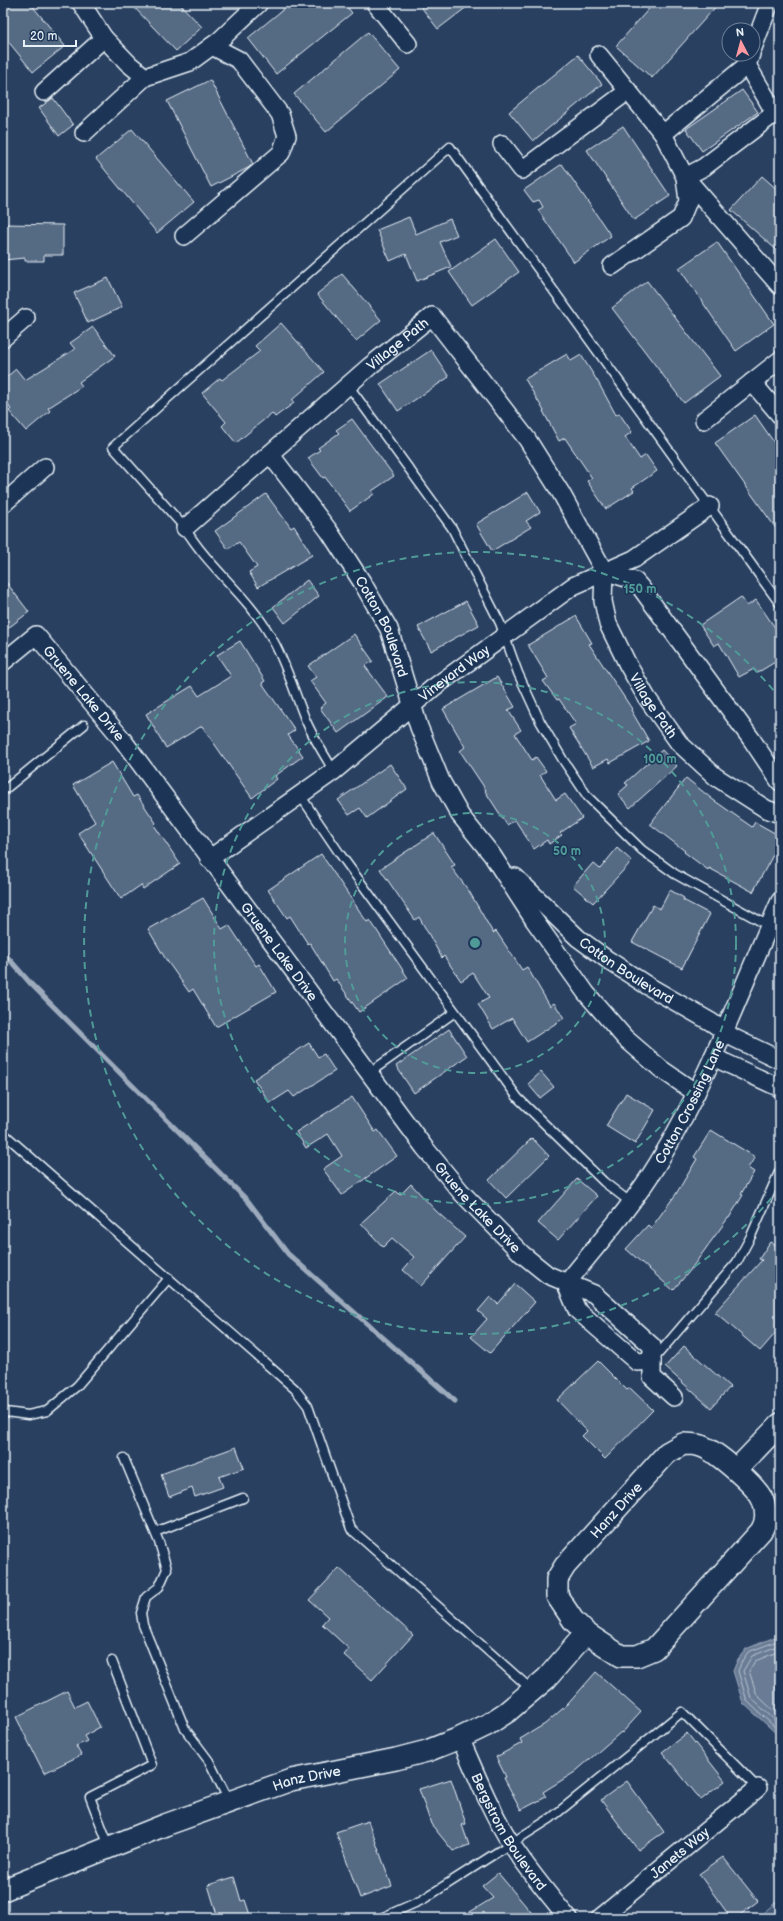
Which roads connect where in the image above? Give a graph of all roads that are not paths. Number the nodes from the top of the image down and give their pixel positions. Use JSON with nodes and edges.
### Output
{"nodes":[{"id":1,"x":81,"y":3,"type":"edge"},
{"id":2,"x":258,"y":3,"type":"edge"},
{"id":3,"x":375,"y":3,"type":"edge"},
{"id":4,"x":770,"y":3,"type":"edge"},
{"id":5,"x":761,"y":27,"type":"edge"},
{"id":6,"x":104,"y":38,"type":"junction"},
{"id":7,"x":408,"y":44,"type":"dead end"},
{"id":8,"x":212,"y":46,"type":"junction"},
{"id":9,"x":599,"y":56,"type":"dead end"},
{"id":10,"x":746,"y":62,"type":"edge"},
{"id":11,"x":750,"y":62,"type":"edge"},
{"id":12,"x":145,"y":77,"type":"junction"},
{"id":13,"x":628,"y":91,"type":"junction"},
{"id":14,"x":44,"y":92,"type":"dead end"},
{"id":15,"x":84,"y":134,"type":"dead end"},
{"id":16,"x":662,"y":134,"type":"junction"},
{"id":17,"x":502,"y":144,"type":"dead end"},
{"id":18,"x":684,"y":177,"type":"junction"},
{"id":19,"x":184,"y":236,"type":"dead end"},
{"id":20,"x":612,"y":266,"type":"dead end"},
{"id":21,"x":780,"y":286,"type":"edge"},
{"id":22,"x":26,"y":318,"type":"dead end"},
{"id":23,"x":3,"y":338,"type":"edge"},
{"id":24,"x":780,"y":360,"type":"edge"},
{"id":25,"x":752,"y":382,"type":"junction"},
{"id":26,"x":348,"y":385,"type":"junction"},
{"id":27,"x":780,"y":415,"type":"edge"},
{"id":28,"x":704,"y":420,"type":"dead end"},
{"id":29,"x":270,"y":454,"type":"junction"},
{"id":30,"x":45,"y":467,"type":"dead end"},
{"id":31,"x":3,"y":504,"type":"edge"},
{"id":32,"x":710,"y":506,"type":"junction"},
{"id":33,"x":185,"y":528,"type":"junction"},
{"id":34,"x":604,"y":572,"type":"junction"},
{"id":35,"x":780,"y":604,"type":"edge"},
{"id":36,"x":505,"y":637,"type":"junction"},
{"id":37,"x":3,"y":662,"type":"edge"},
{"id":38,"x":413,"y":705,"type":"junction"},
{"id":39,"x":84,"y":725,"type":"dead end"},
{"id":40,"x":334,"y":772,"type":"junction"},
{"id":41,"x":780,"y":782,"type":"edge"},
{"id":42,"x":3,"y":791,"type":"edge"},
{"id":43,"x":300,"y":795,"type":"junction"},
{"id":44,"x":780,"y":814,"type":"edge"},
{"id":45,"x":492,"y":855,"type":"junction"},
{"id":46,"x":209,"y":859,"type":"junction"},
{"id":47,"x":780,"y":901,"type":"edge"},
{"id":48,"x":769,"y":926,"type":"junction"},
{"id":49,"x":455,"y":1012,"type":"junction"},
{"id":50,"x":723,"y":1030,"type":"junction"},
{"id":51,"x":712,"y":1057,"type":"junction"},
{"id":52,"x":780,"y":1060,"type":"edge"},
{"id":53,"x":369,"y":1073,"type":"junction"},
{"id":54,"x":780,"y":1088,"type":"edge"},
{"id":55,"x":696,"y":1093,"type":"junction"},
{"id":56,"x":3,"y":1133,"type":"edge"},
{"id":57,"x":780,"y":1170,"type":"edge"},
{"id":58,"x":630,"y":1202,"type":"junction"},
{"id":59,"x":169,"y":1278,"type":"junction"},
{"id":60,"x":566,"y":1284,"type":"junction"},
{"id":61,"x":652,"y":1360,"type":"junction"},
{"id":62,"x":674,"y":1397,"type":"dead end"},
{"id":63,"x":3,"y":1409,"type":"edge"},
{"id":64,"x":780,"y":1424,"type":"edge"},
{"id":65,"x":124,"y":1458,"type":"dead end"},
{"id":66,"x":736,"y":1470,"type":"junction"},
{"id":67,"x":242,"y":1498,"type":"dead end"},
{"id":68,"x":155,"y":1532,"type":"junction"},
{"id":69,"x":586,"y":1633,"type":"junction"},
{"id":70,"x":112,"y":1661,"type":"dead end"},
{"id":71,"x":533,"y":1690,"type":"junction"},
{"id":72,"x":460,"y":1738,"type":"junction"},
{"id":73,"x":758,"y":1788,"type":"joint"},
{"id":74,"x":230,"y":1802,"type":"junction"},
{"id":75,"x":511,"y":1844,"type":"junction"},
{"id":76,"x":109,"y":1847,"type":"junction"},
{"id":77,"x":3,"y":1890,"type":"edge"},
{"id":78,"x":381,"y":1918,"type":"edge"},
{"id":79,"x":568,"y":1918,"type":"edge"},
{"id":80,"x":600,"y":1918,"type":"edge"}],
"edges":[{"from":1,"to":6,"type":"street"},
{"from":2,"to":8,"type":"street"},
{"from":3,"to":7,"type":"street"},
{"from":4,"to":5,"type":"street"},
{"from":6,"to":12,"type":"street"},
{"from":6,"to":14,"type":"street"},
{"from":8,"to":12,"type":"street"},
{"from":8,"to":19,"type":"street"},
{"from":9,"to":13,"type":"street"},
{"from":10,"to":16,"type":"street"},
{"from":11,"to":18,"type":"street"},
{"from":12,"to":15,"type":"street"},
{"from":13,"to":16,"type":"street"},
{"from":13,"to":17,"type":"street"},
{"from":16,"to":18,"type":"street"},
{"from":18,"to":20,"type":"street"},
{"from":18,"to":21,"type":"street"},
{"from":22,"to":23,"type":"street"},
{"from":24,"to":25,"type":"street"},
{"from":25,"to":27,"type":"street"},
{"from":25,"to":28,"type":"street"},
{"from":26,"to":29,"type":"street","name":"Village Path"},
{"from":26,"to":34,"type":"street","name":"Village Path"},
{"from":26,"to":36,"type":"lane"},
{"from":29,"to":33,"type":"street","name":"Village Path"},
{"from":29,"to":38,"type":"street","name":"Cotton Boulevard"},
{"from":30,"to":31,"type":"street"},
{"from":32,"to":33,"type":"lane"},
{"from":32,"to":34,"type":"street","name":"Vineyard Way"},
{"from":32,"to":35,"type":"lane"},
{"from":33,"to":40,"type":"lane"},
{"from":34,"to":36,"type":"street","name":"Vineyard Way"},
{"from":34,"to":41,"type":"street"},
{"from":34,"to":44,"type":"street","name":"Village Path"},
{"from":36,"to":38,"type":"street","name":"Vineyard Way"},
{"from":36,"to":48,"type":"lane"},
{"from":37,"to":46,"type":"street","name":"Gruene Lake Drive"},
{"from":38,"to":40,"type":"street","name":"Vineyard Way"},
{"from":38,"to":45,"type":"street","name":"Cotton Boulevard"},
{"from":39,"to":42,"type":"lane"},
{"from":40,"to":43,"type":"street","name":"Vineyard Way"},
{"from":43,"to":46,"type":"street","name":"Vineyard Way"},
{"from":43,"to":49,"type":"lane"},
{"from":45,"to":50,"type":"street","name":"Cotton Boulevard"},
{"from":45,"to":55,"type":"street","name":"Cotton Boulevard"},
{"from":46,"to":53,"type":"street","name":"Gruene Lake Drive"},
{"from":47,"to":48,"type":"street","name":"Cotton Crossing Lane"},
{"from":48,"to":50,"type":"street","name":"Cotton Crossing Lane"},
{"from":49,"to":53,"type":"lane"},
{"from":49,"to":58,"type":"lane"},
{"from":50,"to":51,"type":"street","name":"Cotton Crossing Lane"},
{"from":50,"to":52,"type":"street","name":"Cotton Boulevard"},
{"from":51,"to":54,"type":"street"},
{"from":51,"to":55,"type":"street","name":"Cotton Crossing Lane"},
{"from":53,"to":60,"type":"street","name":"Gruene Lake Drive"},
{"from":55,"to":58,"type":"street","name":"Cotton Crossing Lane"},
{"from":56,"to":59,"type":"lane"},
{"from":57,"to":61,"type":"lane"},
{"from":58,"to":60,"type":"street","name":"Cotton Crossing Lane"},
{"from":59,"to":63,"type":"lane"},
{"from":59,"to":71,"type":"lane"},
{"from":60,"to":61,"type":"street","name":"Gruene Lake Drive"},
{"from":60,"to":61,"type":"street"},
{"from":61,"to":62,"type":"street","name":"Gruene Lake Drive"},
{"from":64,"to":66,"type":"street"},
{"from":65,"to":68,"type":"lane"},
{"from":66,"to":69,"type":"street","name":"Hanz Drive"},
{"from":66,"to":69,"type":"street","name":"Hanz Drive"},
{"from":67,"to":68,"type":"lane"},
{"from":68,"to":74,"type":"lane"},
{"from":69,"to":71,"type":"street","name":"Hanz Drive"},
{"from":70,"to":76,"type":"lane"},
{"from":71,"to":72,"type":"street","name":"Hanz Drive"},
{"from":72,"to":74,"type":"street","name":"Hanz Drive"},
{"from":72,"to":75,"type":"street","name":"Bergstrom Boulevard"},
{"from":73,"to":75,"type":"lane"},
{"from":73,"to":80,"type":"street","name":"Janets Way"},
{"from":74,"to":76,"type":"street","name":"Hanz Drive"},
{"from":75,"to":78,"type":"lane"},
{"from":75,"to":79,"type":"street","name":"Bergstrom Boulevard"},
{"from":76,"to":77,"type":"street","name":"Hanz Drive"}]}
